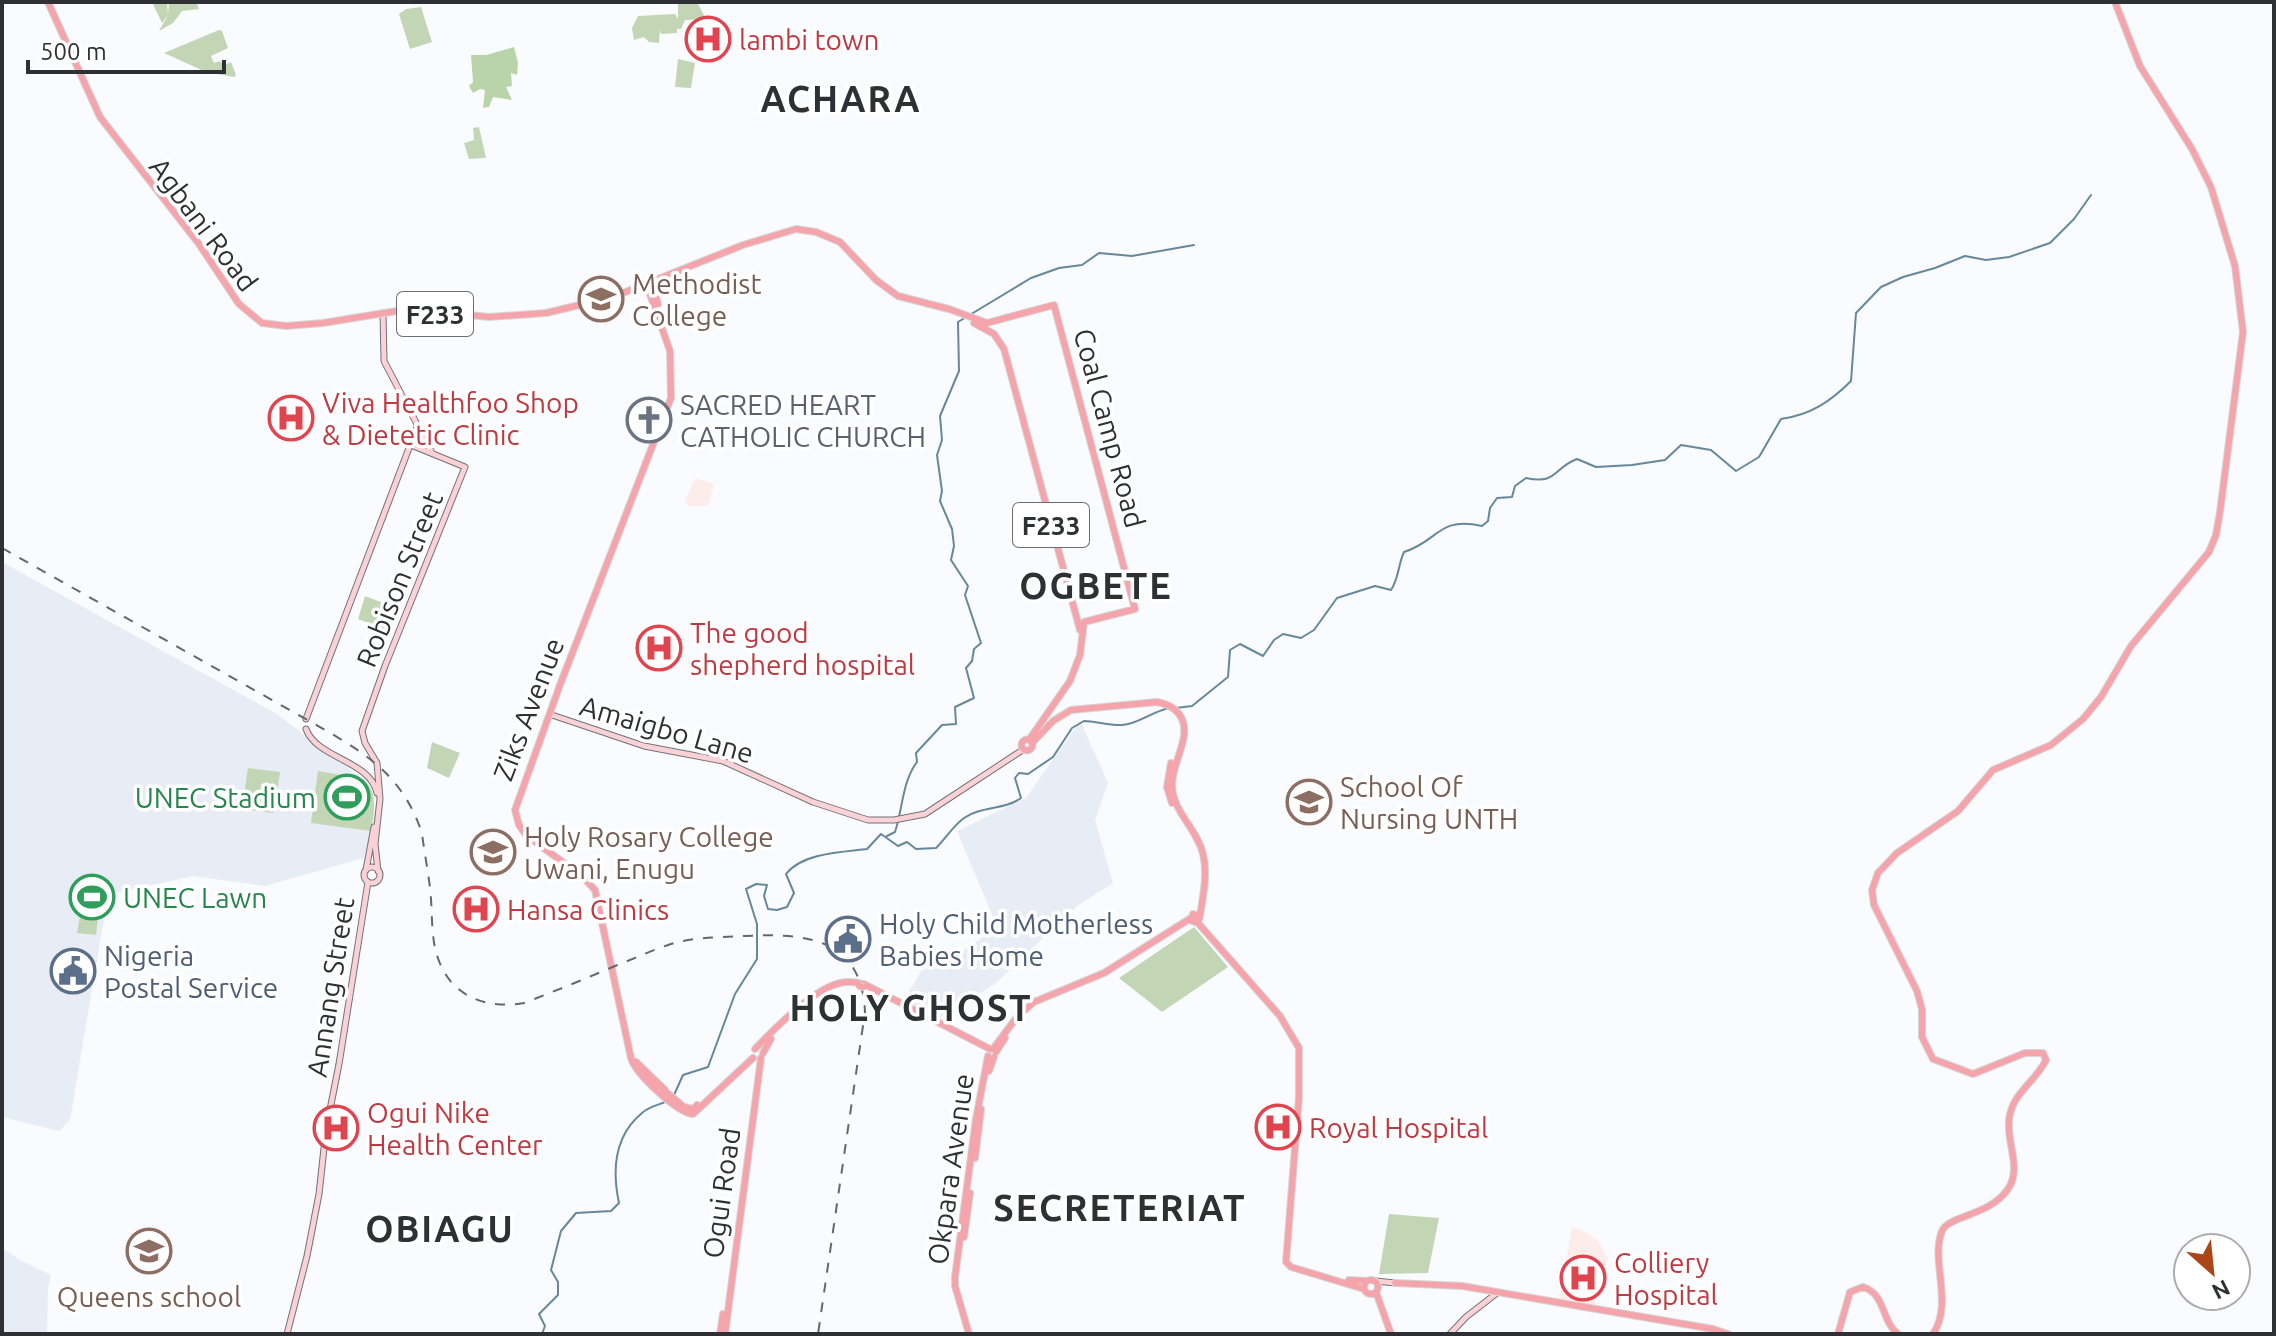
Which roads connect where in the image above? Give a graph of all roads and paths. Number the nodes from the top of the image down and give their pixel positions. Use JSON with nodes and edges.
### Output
{"nodes":[{"id":1,"x":47,"y":2,"type":"edge"},
{"id":2,"x":2115,"y":2,"type":"edge"},
{"id":3,"x":649,"y":284,"type":"junction"},
{"id":4,"x":383,"y":315,"type":"junction"},
{"id":5,"x":985,"y":325,"type":"junction"},
{"id":6,"x":417,"y":427,"type":"junction"},
{"id":7,"x":411,"y":445,"type":"junction"},
{"id":8,"x":433,"y":454,"type":"junction"},
{"id":9,"x":552,"y":715,"type":"junction"},
{"id":10,"x":306,"y":719,"type":"dead end"},
{"id":11,"x":306,"y":729,"type":"dead end"},
{"id":12,"x":1030,"y":742,"type":"junction"},
{"id":13,"x":1024,"y":749,"type":"joint"},
{"id":14,"x":377,"y":784,"type":"junction"},
{"id":15,"x":366,"y":870,"type":"junction"},
{"id":16,"x":378,"y":871,"type":"junction"},
{"id":17,"x":368,"y":882,"type":"junction"},
{"id":18,"x":1197,"y":920,"type":"junction"},
{"id":19,"x":992,"y":1053,"type":"junction"},
{"id":20,"x":756,"y":1055,"type":"junction"},
{"id":21,"x":664,"y":1092,"type":"junction"},
{"id":22,"x":1287,"y":1251,"type":"junction"},
{"id":23,"x":1278,"y":1259,"type":"dead end"},
{"id":24,"x":1395,"y":1283,"type":"joint"},
{"id":25,"x":1372,"y":1287,"type":"junction"},
{"id":26,"x":1486,"y":1295,"type":"junction"},
{"id":27,"x":287,"y":1334,"type":"edge"},
{"id":28,"x":722,"y":1334,"type":"edge"},
{"id":29,"x":971,"y":1334,"type":"edge"},
{"id":30,"x":1389,"y":1334,"type":"edge"},
{"id":31,"x":1450,"y":1334,"type":"edge"},
{"id":32,"x":1728,"y":1334,"type":"edge"},
{"id":33,"x":1838,"y":1334,"type":"edge"},
{"id":34,"x":1898,"y":1334,"type":"edge"},
{"id":35,"x":1933,"y":1334,"type":"edge"}],
"edges":[{"from":1,"to":4,"type":"main road","name":"Agbani Road","number":"F233"},
{"from":2,"to":35,"type":"main road"},
{"from":3,"to":4,"type":"main road","name":"Agbani Road","number":"F233"},
{"from":3,"to":5,"type":"main road","name":"Agbani Road","number":"F233"},
{"from":3,"to":9,"type":"main road","name":"Ziks Avenue"},
{"from":3,"to":21,"type":"main road","name":"Ziks Avenue"},
{"from":4,"to":6,"type":"main road"},
{"from":5,"to":12,"type":"main road","number":"F233"},
{"from":5,"to":12,"type":"main road","name":"Coal Camp Road","number":"F233"},
{"from":6,"to":7,"type":"main road"},
{"from":6,"to":8,"type":"main road"},
{"from":7,"to":8,"type":"main road"},
{"from":7,"to":10,"type":"main road"},
{"from":8,"to":14,"type":"main road","name":"Robison Street"},
{"from":9,"to":13,"type":"main road","name":"Amaigbo Lane"},
{"from":9,"to":21,"type":"main road","name":"Ziks Avenue"},
{"from":11,"to":14,"type":"main road"},
{"from":12,"to":13,"type":"main road"},
{"from":12,"to":18,"type":"main road"},
{"from":14,"to":15,"type":"main road"},
{"from":14,"to":16,"type":"main road"},
{"from":15,"to":16,"type":"main road"},
{"from":15,"to":17,"type":"main road"},
{"from":16,"to":17,"type":"main road"},
{"from":17,"to":27,"type":"main road","name":"Annang Street"},
{"from":18,"to":19,"type":"main road","name":"Okpara Avenue"},
{"from":18,"to":22,"type":"main road"},
{"from":19,"to":20,"type":"main road"},
{"from":19,"to":29,"type":"main road","name":"Okpara Avenue"},
{"from":20,"to":21,"type":"main road","name":"Ziks Avenue"},
{"from":20,"to":28,"type":"main road","name":"Ogui Road"},
{"from":22,"to":23,"type":"main road"},
{"from":22,"to":25,"type":"main road"},
{"from":24,"to":25,"type":"main road"},
{"from":24,"to":26,"type":"main road"},
{"from":25,"to":30,"type":"main road"},
{"from":26,"to":31,"type":"main road"},
{"from":26,"to":32,"type":"main road"},
{"from":33,"to":34,"type":"main road"}]}
